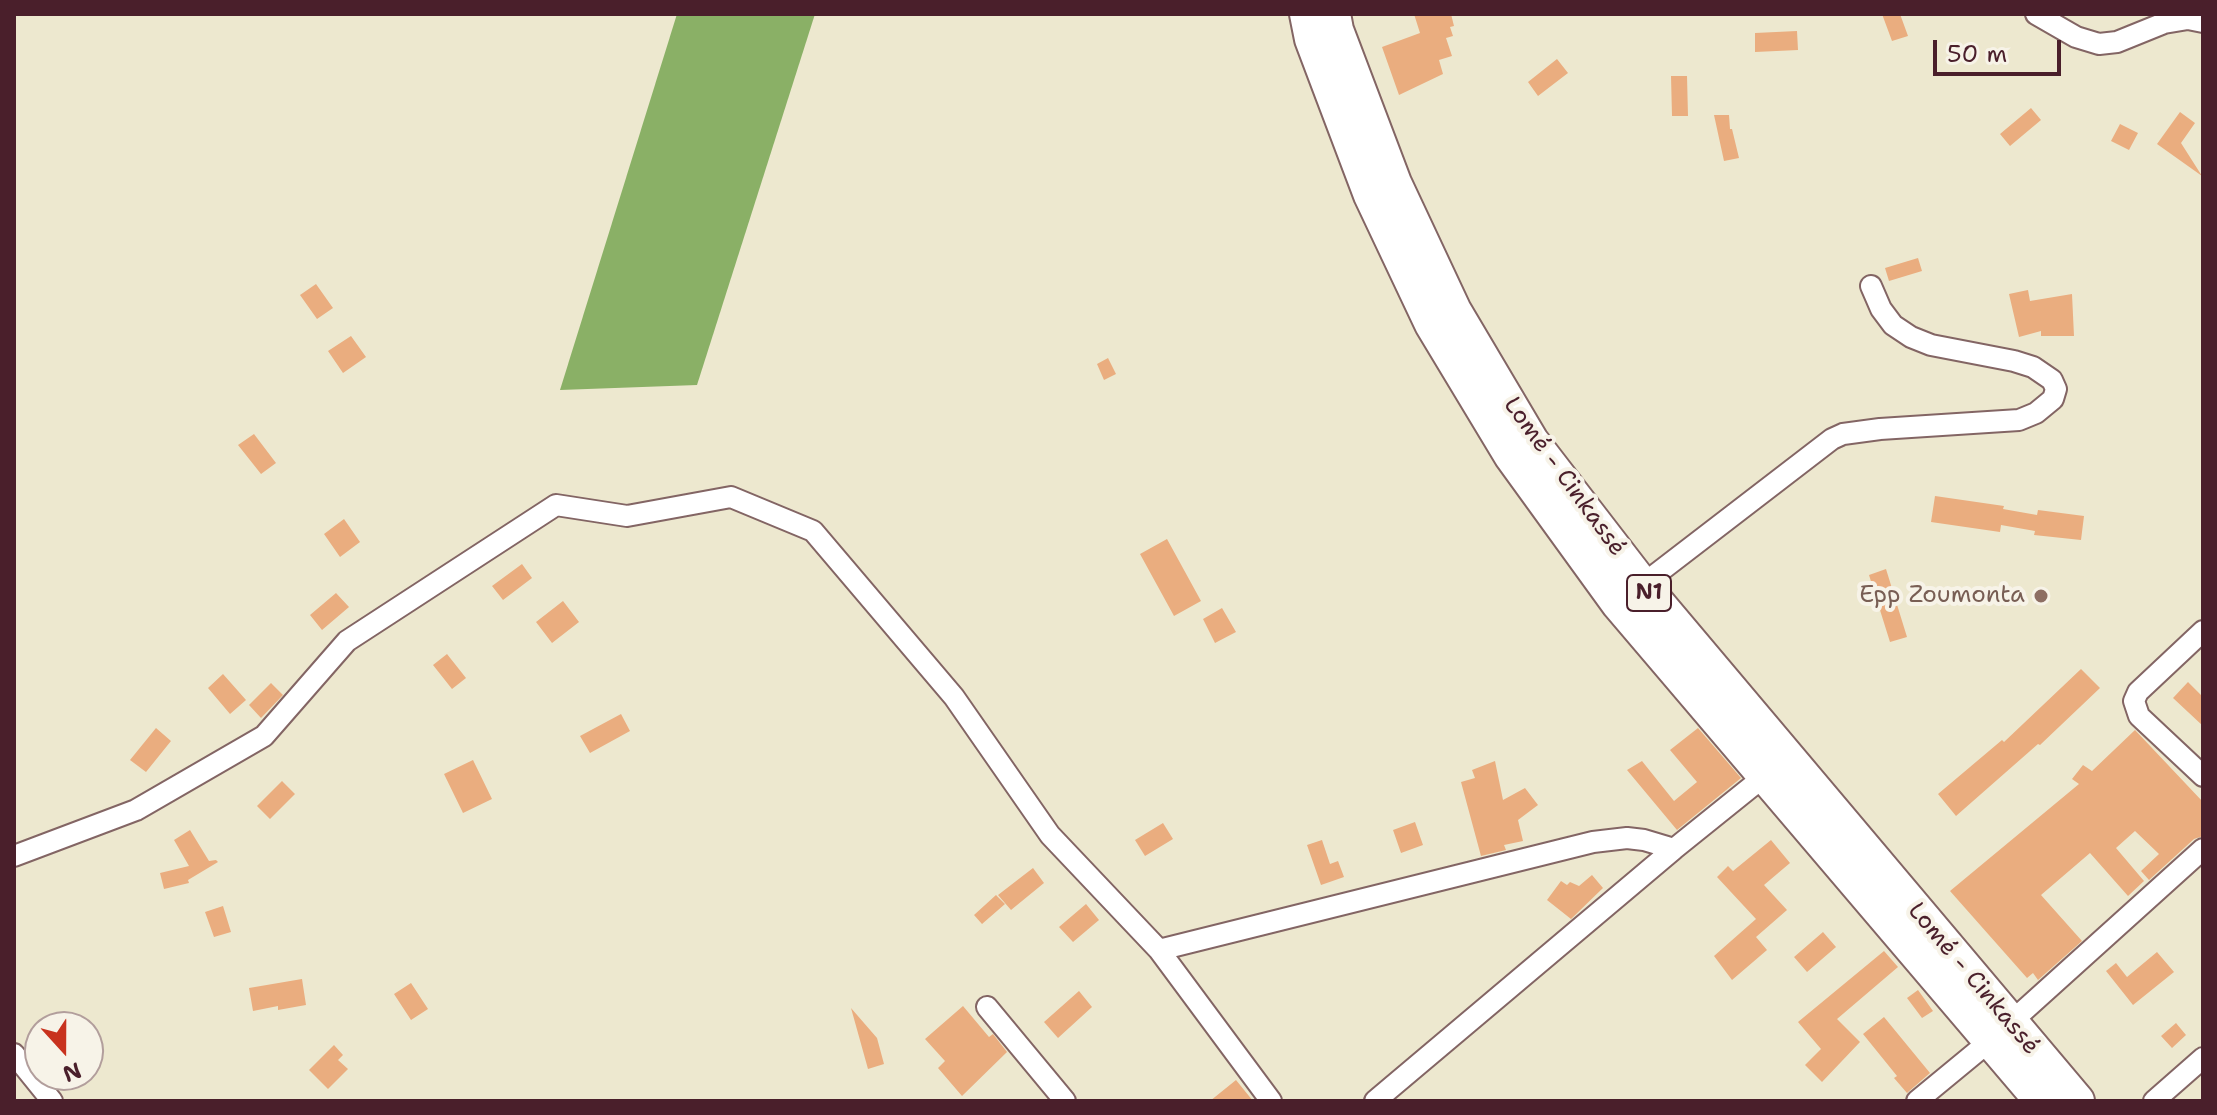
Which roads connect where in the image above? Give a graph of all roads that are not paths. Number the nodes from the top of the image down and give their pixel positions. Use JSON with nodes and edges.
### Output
{"nodes":[{"id":1,"x":2036,"y":14,"type":"edge"},
{"id":2,"x":2203,"y":22,"type":"edge"},
{"id":3,"x":1322,"y":24,"type":"edge"},
{"id":4,"x":1871,"y":286,"type":"dead end"},
{"id":5,"x":1642,"y":585,"type":"junction"},
{"id":6,"x":2203,"y":631,"type":"edge"},
{"id":7,"x":1766,"y":775,"type":"junction"},
{"id":8,"x":2203,"y":776,"type":"edge"},
{"id":9,"x":1674,"y":849,"type":"junction"},
{"id":10,"x":2203,"y":849,"type":"edge"},
{"id":11,"x":14,"y":856,"type":"edge"},
{"id":12,"x":1869,"y":875,"type":"junction"},
{"id":13,"x":1159,"y":950,"type":"junction"},
{"id":14,"x":987,"y":1007,"type":"dead end"},
{"id":15,"x":2000,"y":1032,"type":"junction"},
{"id":16,"x":14,"y":1054,"type":"edge"},
{"id":17,"x":2203,"y":1058,"type":"edge"},
{"id":18,"x":52,"y":1101,"type":"edge"},
{"id":19,"x":1065,"y":1101,"type":"edge"},
{"id":20,"x":1271,"y":1101,"type":"edge"},
{"id":21,"x":1375,"y":1101,"type":"edge"},
{"id":22,"x":1917,"y":1101,"type":"edge"},
{"id":23,"x":2042,"y":1101,"type":"edge"},
{"id":24,"x":2077,"y":1101,"type":"edge"},
{"id":25,"x":2154,"y":1101,"type":"edge"}],
"edges":[{"from":1,"to":2,"type":"street"},
{"from":3,"to":5,"type":"highway","name":"Lomé - Cinkassé","number":"N1"},
{"from":3,"to":7,"type":"highway","name":"Lomé - Cinkassé","number":"N1"},
{"from":4,"to":5,"type":"street"},
{"from":5,"to":12,"type":"highway","name":"Lomé - Cinkassé","number":"N1"},
{"from":6,"to":8,"type":"street"},
{"from":7,"to":9,"type":"street"},
{"from":7,"to":12,"type":"highway","name":"Lomé - Cinkassé","number":"N1"},
{"from":9,"to":13,"type":"street"},
{"from":9,"to":21,"type":"street"},
{"from":10,"to":15,"type":"street"},
{"from":11,"to":13,"type":"street"},
{"from":12,"to":15,"type":"highway","name":"Lomé - Cinkassé","number":"N1"},
{"from":13,"to":20,"type":"street"},
{"from":14,"to":19,"type":"street"},
{"from":15,"to":22,"type":"street"},
{"from":15,"to":23,"type":"highway","name":"Lomé - Cinkassé","number":"N1"},
{"from":15,"to":24,"type":"highway","name":"Lomé - Cinkassé","number":"N1"},
{"from":16,"to":18,"type":"street"},
{"from":17,"to":25,"type":"street"}]}
